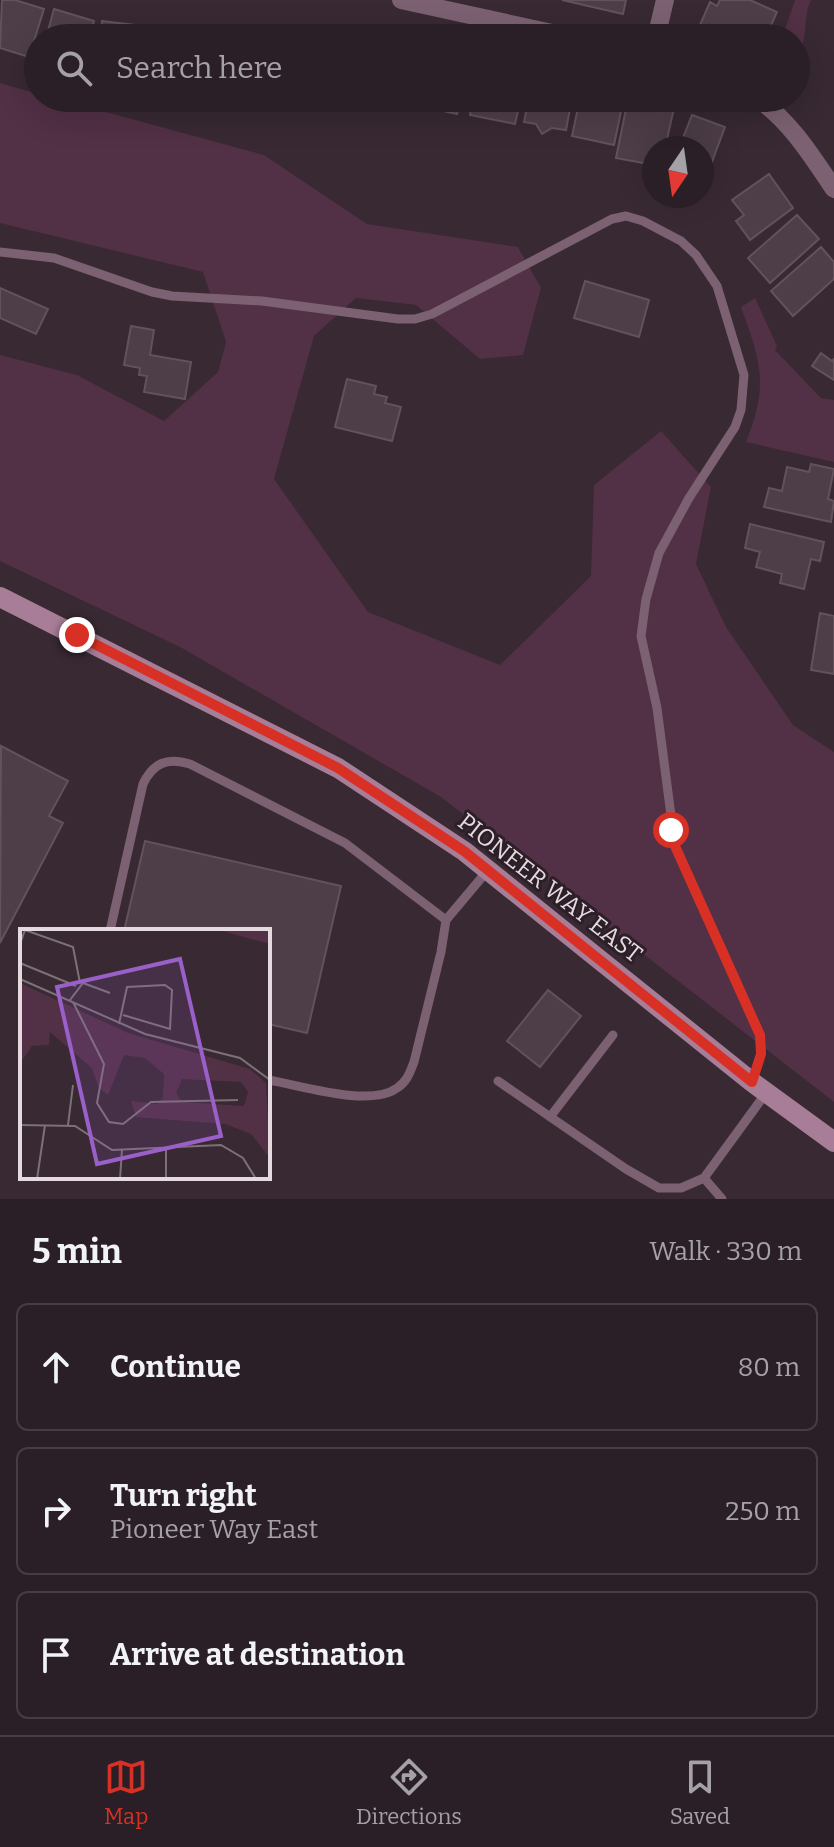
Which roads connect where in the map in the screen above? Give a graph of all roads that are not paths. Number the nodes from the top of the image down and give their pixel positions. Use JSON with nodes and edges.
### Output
{"nodes":[{"id":1,"x":401,"y":0,"type":"edge"},
{"id":2,"x":665,"y":0,"type":"edge"},
{"id":3,"x":511,"y":24,"type":"edge"},
{"id":4,"x":659,"y":24,"type":"edge"},
{"id":5,"x":776,"y":112,"type":"edge"},
{"id":6,"x":834,"y":189,"type":"edge"},
{"id":7,"x":0,"y":252,"type":"edge"},
{"id":8,"x":0,"y":597,"type":"edge"},
{"id":9,"x":488,"y":870,"type":"junction"},
{"id":10,"x":446,"y":920,"type":"junction"},
{"id":11,"x":110,"y":929,"type":"edge"},
{"id":12,"x":613,"y":1035,"type":"dead end"},
{"id":13,"x":270,"y":1080,"type":"edge"},
{"id":14,"x":498,"y":1081,"type":"dead end"},
{"id":15,"x":759,"y":1087,"type":"junction"},
{"id":16,"x":550,"y":1117,"type":"junction"},
{"id":17,"x":834,"y":1142,"type":"edge"},
{"id":18,"x":704,"y":1178,"type":"junction"},
{"id":19,"x":681,"y":1194,"type":"edge"},
{"id":20,"x":722,"y":1199,"type":"edge"}],
"edges":[{"from":1,"to":3,"type":"street"},
{"from":2,"to":4,"type":"street"},
{"from":5,"to":6,"type":"street"},
{"from":7,"to":15,"type":"lane"},
{"from":8,"to":9,"type":"street","name":"PIONEER WAY EAST"},
{"from":9,"to":10,"type":"lane"},
{"from":9,"to":15,"type":"street","name":"PIONEER WAY EAST"},
{"from":10,"to":11,"type":"lane"},
{"from":10,"to":13,"type":"lane"},
{"from":12,"to":16,"type":"lane"},
{"from":14,"to":16,"type":"lane"},
{"from":15,"to":17,"type":"street","name":"PIONEER WAY EAST"},
{"from":15,"to":18,"type":"lane"},
{"from":16,"to":19,"type":"lane"},
{"from":18,"to":19,"type":"lane"},
{"from":18,"to":20,"type":"lane"}]}
